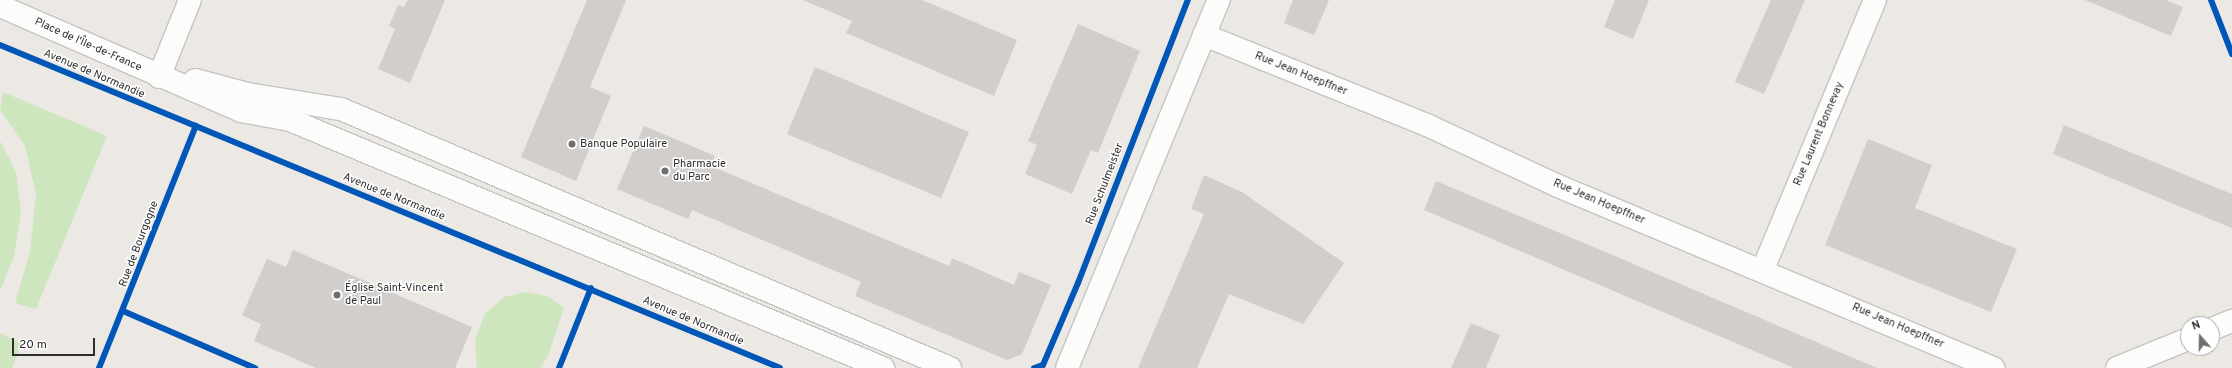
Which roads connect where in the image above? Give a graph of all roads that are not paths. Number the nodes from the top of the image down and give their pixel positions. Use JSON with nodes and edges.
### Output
{"nodes":[{"id":1,"x":190,"y":0,"type":"edge"},
{"id":2,"x":1219,"y":0,"type":"edge"},
{"id":3,"x":1875,"y":0,"type":"edge"},
{"id":4,"x":0,"y":6,"type":"edge"},
{"id":5,"x":1204,"y":35,"type":"junction"},
{"id":6,"x":168,"y":80,"type":"junction"},
{"id":7,"x":1763,"y":268,"type":"junction"},
{"id":8,"x":2232,"y":321,"type":"edge"},
{"id":9,"x":2220,"y":326,"type":"edge"},
{"id":10,"x":2180,"y":342,"type":"edge"},
{"id":11,"x":884,"y":368,"type":"edge"},
{"id":12,"x":950,"y":368,"type":"edge"},
{"id":13,"x":1067,"y":368,"type":"edge"},
{"id":14,"x":1994,"y":368,"type":"edge"},
{"id":15,"x":2117,"y":368,"type":"edge"}],
"edges":[{"from":1,"to":6,"type":"street"},
{"from":2,"to":5,"type":"street"},
{"from":3,"to":7,"type":"street","name":"Rue Laurent Bonnevay"},
{"from":4,"to":6,"type":"street","name":"Place de l'Île-de-France"},
{"from":5,"to":7,"type":"street","name":"Rue Jean Hoepffner"},
{"from":5,"to":13,"type":"street"},
{"from":6,"to":11,"type":"street"},
{"from":6,"to":12,"type":"street"},
{"from":7,"to":14,"type":"street","name":"Rue Jean Hoepffner"},
{"from":8,"to":9,"type":"street"},
{"from":10,"to":15,"type":"street"}]}
